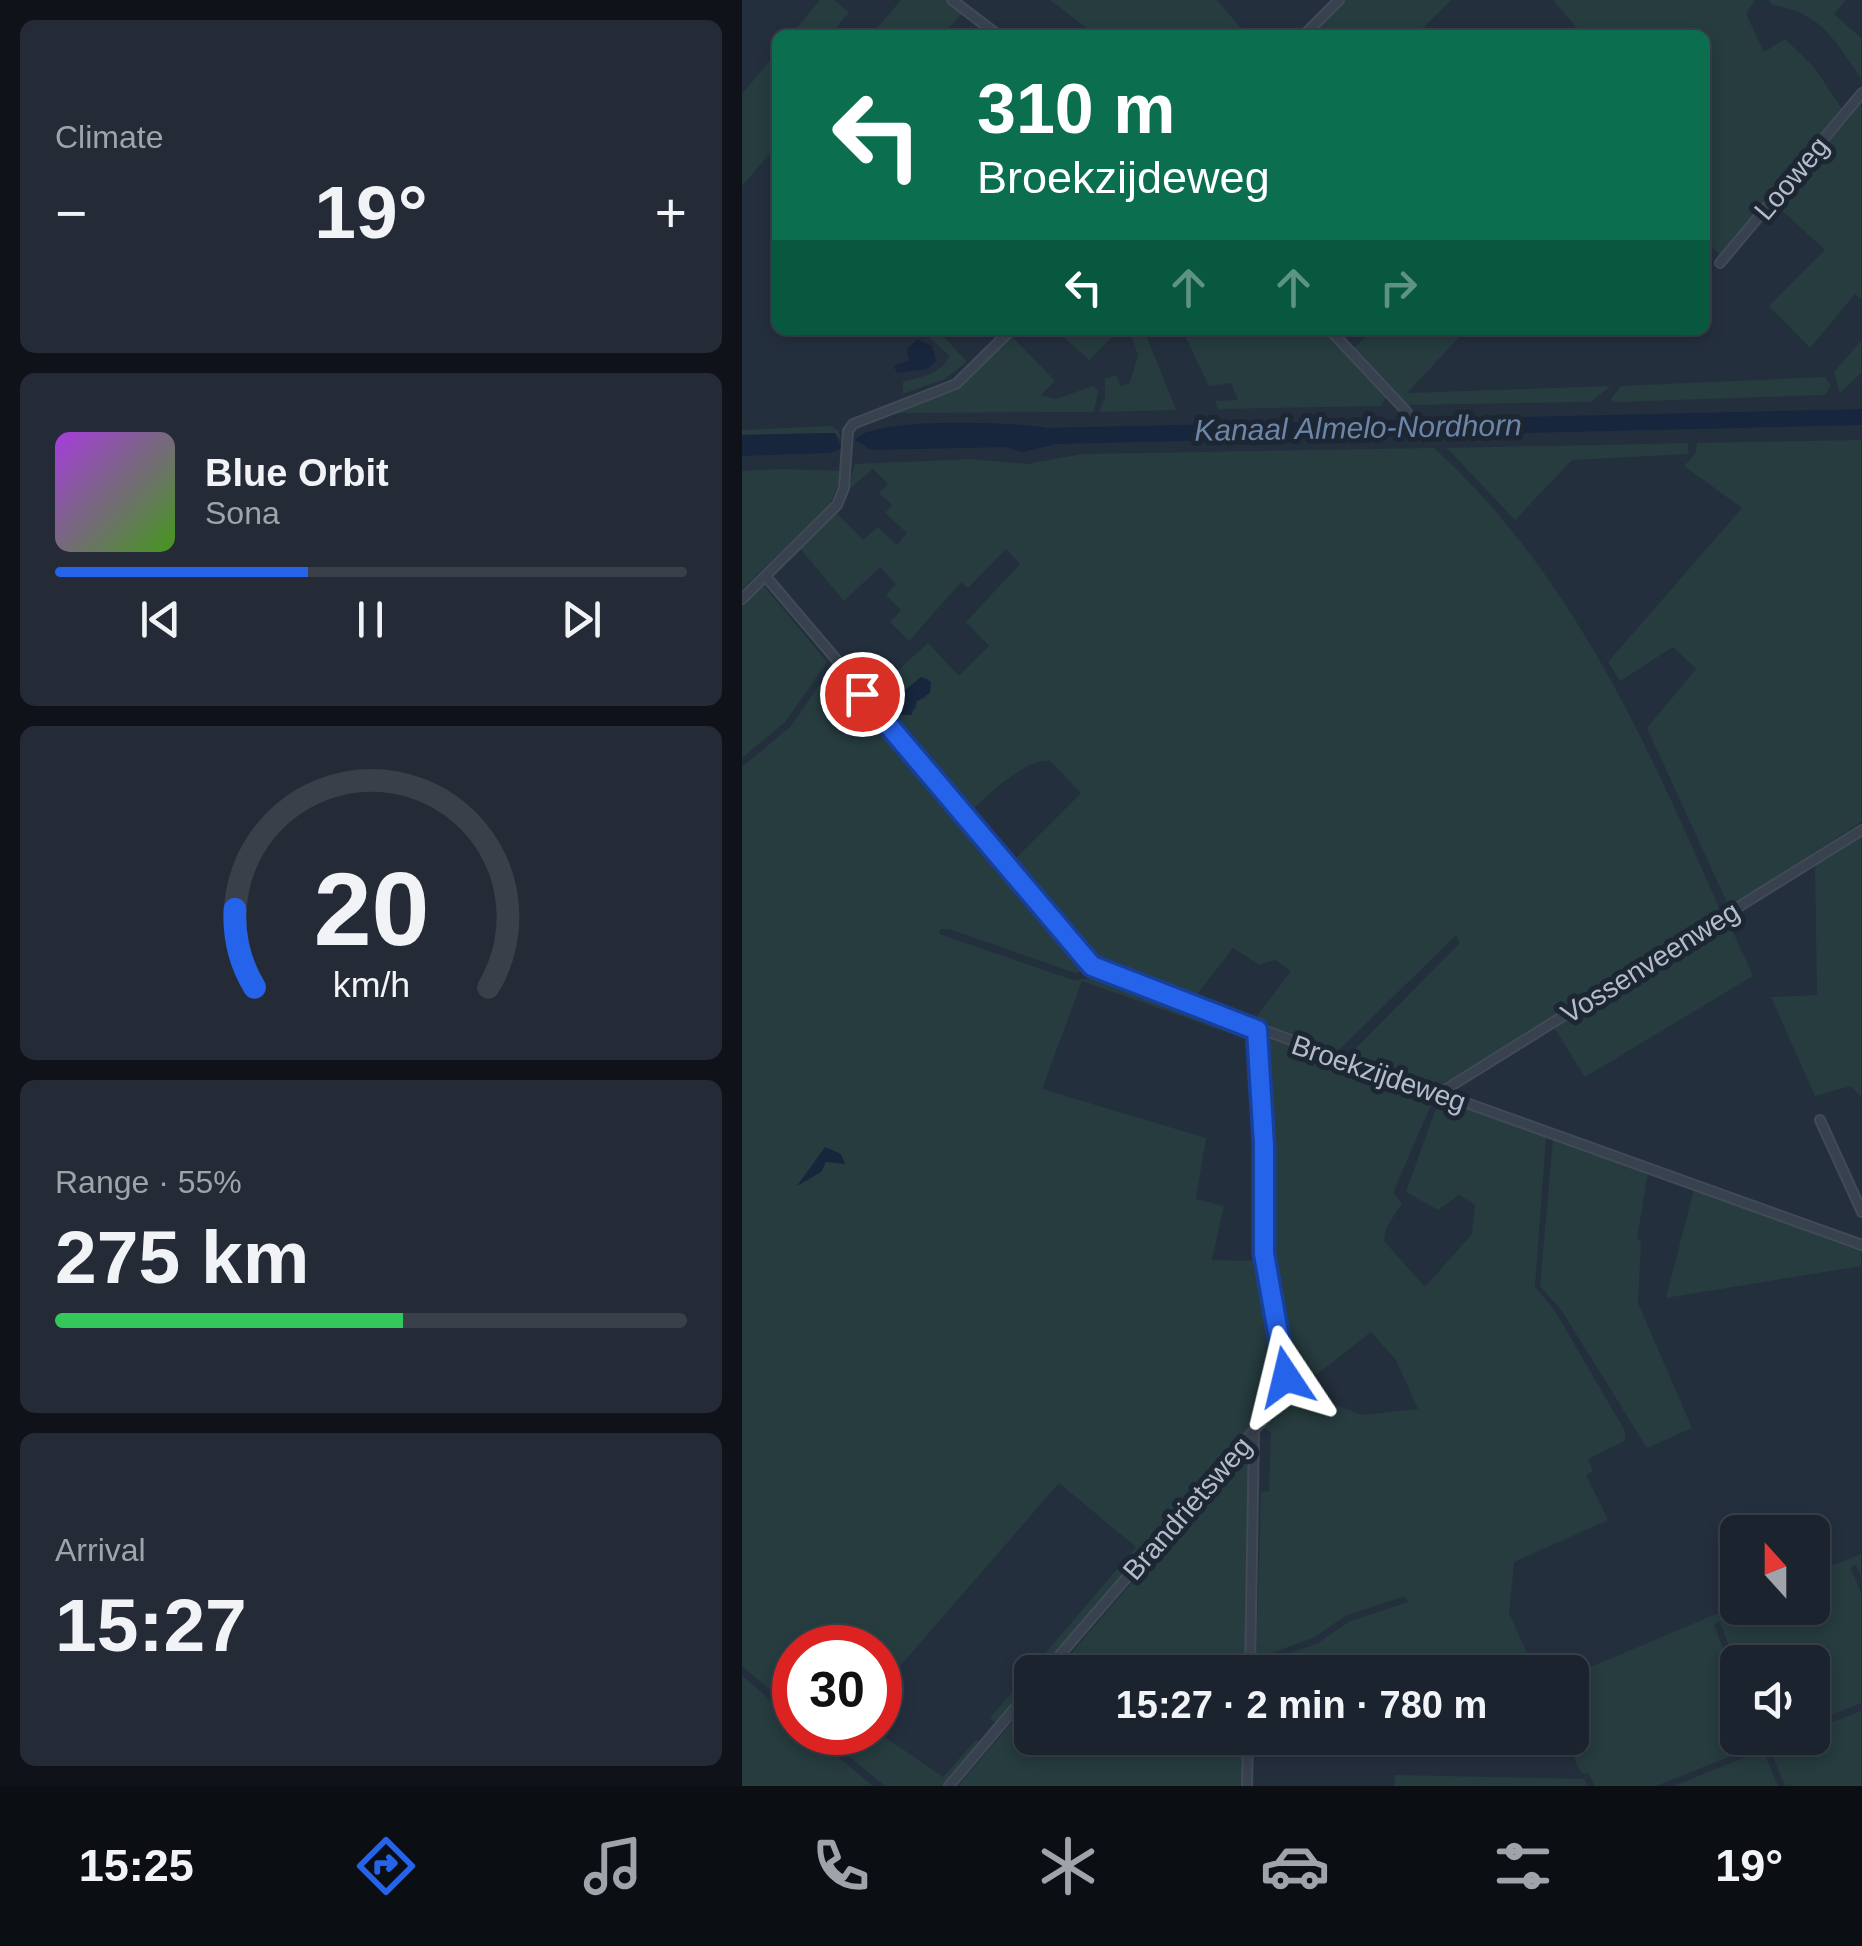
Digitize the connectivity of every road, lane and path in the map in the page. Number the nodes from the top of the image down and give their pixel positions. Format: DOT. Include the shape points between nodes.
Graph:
graph roads {
  1 [pos="952,0"];
  2 [pos="1339,0"];
  3 [pos="991,30"];
  4 [pos="1309,30"];
  5 [pos="1862,93"];
  6 [pos="1720,264"];
  7 [pos="1006,335"];
  8 [pos="1335,335"];
  9 [pos="1407,412"];
  10 [pos="767,578"];
  11 [pos="742,599"];
  12 [pos="1862,830"];
  13 [pos="1257,1030"];
  14 [pos="1438,1094"];
  15 [pos="1820,1120"];
  16 [pos="1862,1212"];
  17 [pos="1862,1245"];
  18 [pos="1254,1431"];
  19 [pos="1060,1655"];
  20 [pos="1250,1655"];
  21 [pos="1014,1709"];
  22 [pos="1248,1755"];
  23 [pos="949,1786"];
  24 [pos="1247,1786"];
  1 -- 3 [label="street"];
  2 -- 4 [label="street"];
  5 -- 6 [label="street, Looweg"];
  7 -- 10 [label="street" via="956,384 853,424 837,505"];
  8 -- 9 [label="street"];
  10 -- 11 [label="street"];
  10 -- 13 [label="street, Broekzijdeweg" via="1092,966"];
  12 -- 14 [label="street, Vossenveenweg"];
  13 -- 14 [label="street, Broekzijdeweg"];
  13 -- 18 [label="street, Brandrietsweg" via="1264,1254 1286,1377 1283,1397"];
  14 -- 17 [label="street, Broekzijdeweg"];
  15 -- 16 [label="street"];
  18 -- 19 [label="street, Brandrietsweg"];
  18 -- 20 [label="street"];
  21 -- 23 [label="street"];
  22 -- 24 [label="street"];
}
